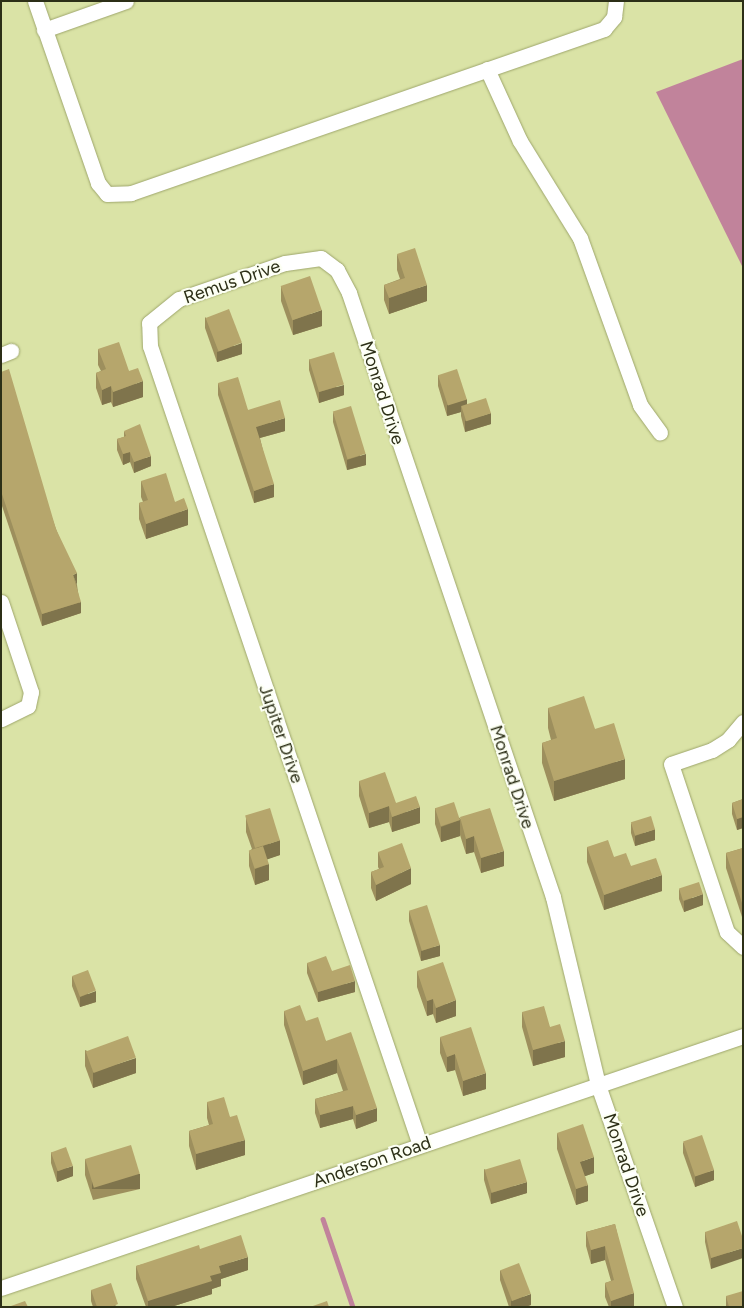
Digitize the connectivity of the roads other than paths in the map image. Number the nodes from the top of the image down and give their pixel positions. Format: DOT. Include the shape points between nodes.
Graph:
graph roads {
  1 [pos="35,1"];
  2 [pos="126,1"];
  3 [pos="616,1"];
  4 [pos="44,30"];
  5 [pos="487,69"];
  6 [pos="322,259"];
  7 [pos="149,323"];
  8 [pos="660,433"];
  9 [pos="1,602"];
  10 [pos="1,719"];
  11 [pos="743,722"];
  12 [pos="743,947"];
  13 [pos="743,1036"];
  14 [pos="598,1085"];
  15 [pos="420,1145"];
  16 [pos="1,1288"];
  17 [pos="675,1307"];
  1 -- 4 [label="street"];
  2 -- 4 [label="street"];
  3 -- 5 [label="street" via="614,16 604,30"];
  4 -- 5 [label="street" via="98,183 107,194 131,193"];
  5 -- 8 [label="street" via="520,141 580,238 640,405"];
  6 -- 7 [label="street, Remus Drive" via="285,263 179,299"];
  6 -- 14 [label="street, Monrad Drive" via="337,270 349,293 487,699 566,944"];
  7 -- 15 [label="street, Jupiter Drive" via="154,363"];
  9 -- 10 [label="street" via="31,692 28,706"];
  11 -- 12 [label="street" via="728,740 712,750 671,764 727,932"];
  13 -- 14 [label="street, Anderson Road"];
  14 -- 15 [label="street, Anderson Road"];
  14 -- 17 [label="street, Monrad Drive"];
  15 -- 16 [label="street, Anderson Road"];
}
